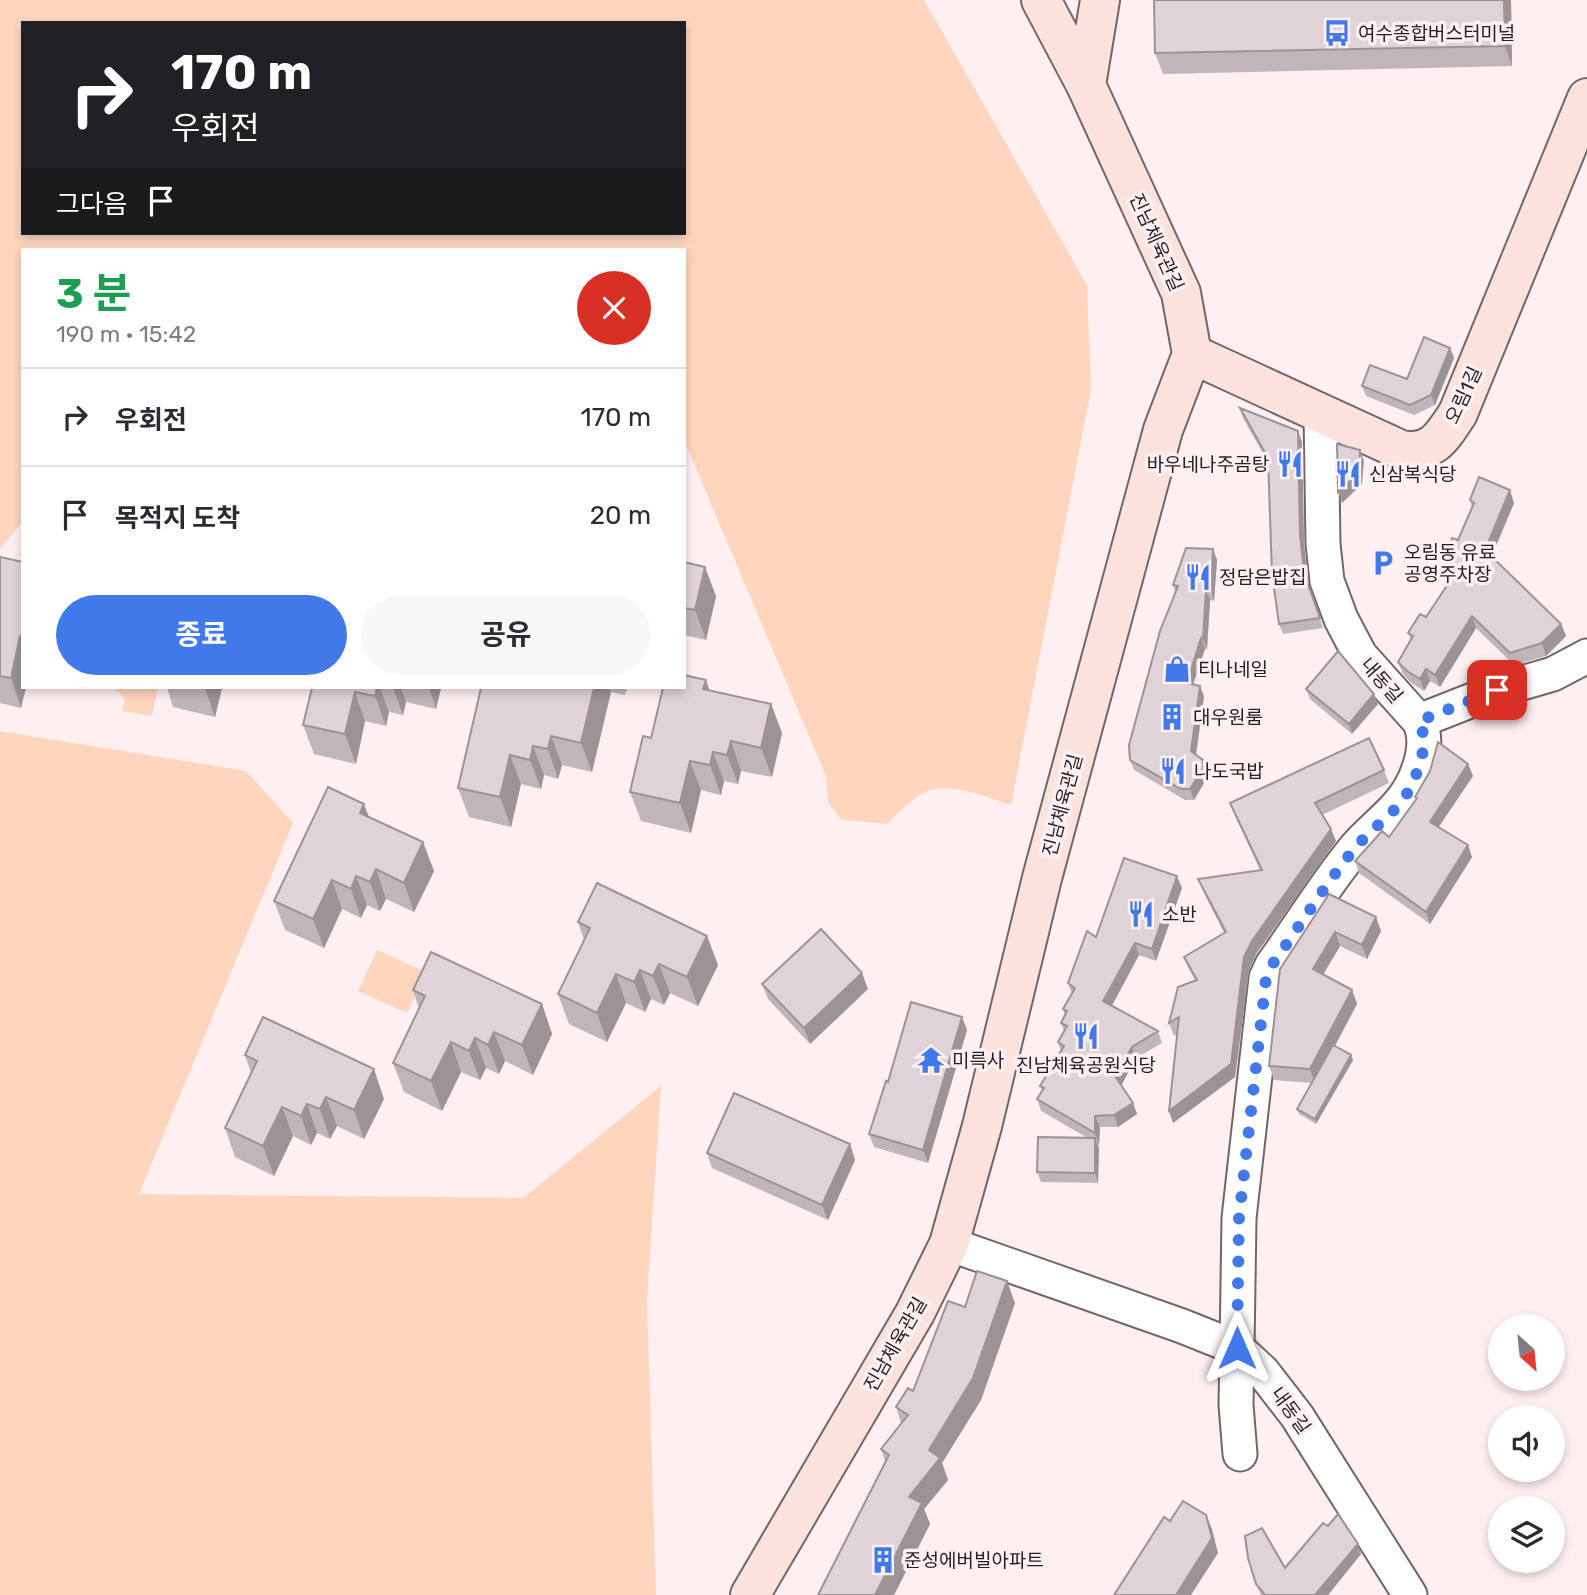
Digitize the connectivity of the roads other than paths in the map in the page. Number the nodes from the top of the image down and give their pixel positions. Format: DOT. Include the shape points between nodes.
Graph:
graph roads {
  1 [pos="1041,0"];
  2 [pos="1100,0"];
  3 [pos="1086,85"];
  4 [pos="1587,98"];
  5 [pos="1192,354"];
  6 [pos="1321,413"];
  7 [pos="1587,656"];
  8 [pos="1419,721"];
  9 [pos="949,1244"];
  10 [pos="1237,1348"];
  11 [pos="1240,1454"];
  12 [pos="750,1595"];
  13 [pos="1410,1595"];
  1 -- 3 [label="street, 진남체육관길"];
  2 -- 3 [label="street"];
  3 -- 5 [label="street, 진남체육관길" via="1181,293"];
  4 -- 6 [label="street, 오림1길" via="1447,430 1435,443 1413,452"];
  5 -- 6 [label="street, 오림1길"];
  5 -- 9 [label="street, 진남체육관길" via="1163,430"];
  6 -- 8 [label="street, 내동길" via="1327,581 1360,655"];
  7 -- 8 [label="street" via="1553,674"];
  8 -- 10 [label="street, 내동길" via="1423,748 1408,791 1356,847 1266,978 1239,1218"];
  9 -- 10 [label="street"];
  9 -- 12 [label="street, 진남체육관길" via="915,1312"];
  10 -- 11 [label="street"];
  10 -- 13 [label="street, 내동길" via="1263,1372 1297,1416"];
}
